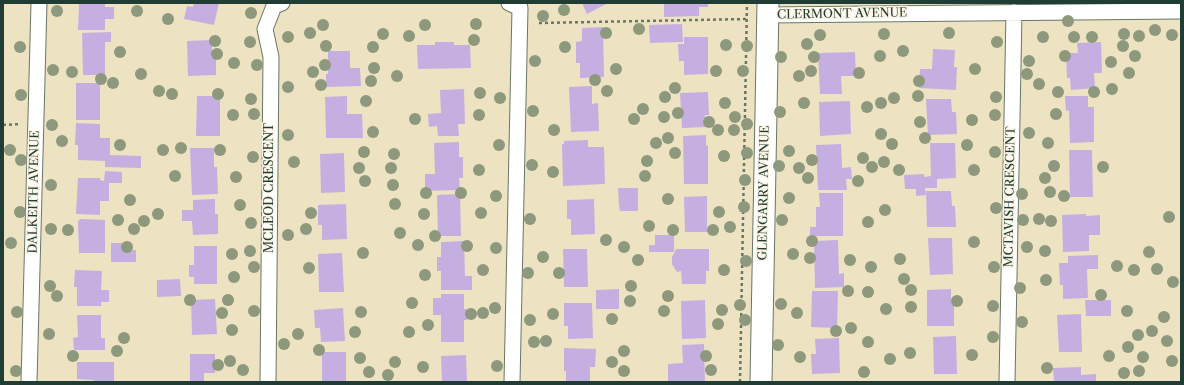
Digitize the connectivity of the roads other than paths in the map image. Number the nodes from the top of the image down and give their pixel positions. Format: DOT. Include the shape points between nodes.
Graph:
graph roads {
  1 [pos="39,3"];
  2 [pos="282,3"];
  3 [pos="509,3"];
  4 [pos="1181,11"];
  5 [pos="1014,12"];
  6 [pos="762,13"];
  7 [pos="30,382"];
  8 [pos="268,382"];
  9 [pos="512,382"];
  10 [pos="761,382"];
  11 [pos="1006,382"];
  1 -- 7 [label="street, DALKEITH AVENUE"];
  2 -- 8 [label="street, MCLEOD CRESCENT" via="274,6 265,29 271,57"];
  3 -- 9 [label="street" via="520,8"];
  4 -- 5 [label="street, CLERMONT AVENUE"];
  5 -- 6 [label="street, CLERMONT AVENUE"];
  5 -- 11 [label="street, MCTAVISH CRESCENT"];
  6 -- 10 [label="street, GLENGARRY AVENUE"];
}
